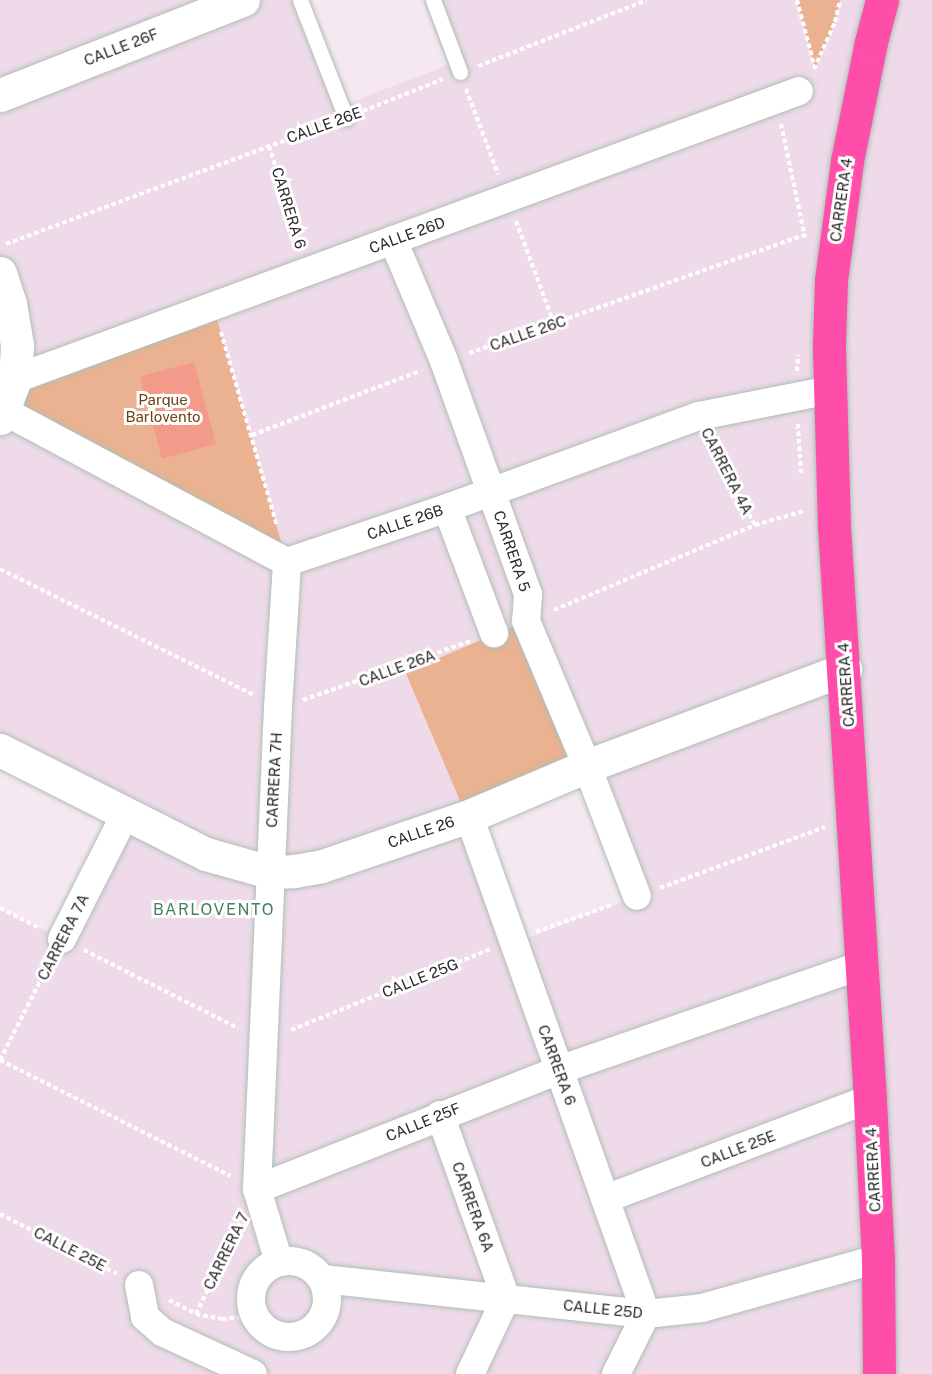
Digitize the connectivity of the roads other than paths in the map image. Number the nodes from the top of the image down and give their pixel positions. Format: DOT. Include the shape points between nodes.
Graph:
graph roads {
  1 [pos="243,0"];
  2 [pos="300,0"];
  3 [pos="433,0"];
  4 [pos="882,0"];
  5 [pos="460,72"];
  6 [pos="807,80"];
  7 [pos="0,95"];
  8 [pos="346,118"];
  9 [pos="393,240"];
  10 [pos="0,273"];
  11 [pos="8,346"];
  12 [pos="15,379"];
  13 [pos="830,390"];
  14 [pos="2,414"];
  15 [pos="490,490"];
  16 [pos="447,508"];
  17 [pos="287,562"];
  18 [pos="494,633"];
  19 [pos="845,669"];
  20 [pos="3,758"];
  21 [pos="587,766"];
  22 [pos="125,815"];
  23 [pos="469,816"];
  24 [pos="270,872"];
  25 [pos="637,896"];
  26 [pos="62,939"];
  27 [pos="862,965"];
  28 [pos="559,1070"];
  29 [pos="870,1099"];
  30 [pos="440,1115"];
  31 [pos="257,1189"];
  32 [pos="605,1199"];
  33 [pos="878,1258"];
  34 [pos="279,1262"];
  35 [pos="322,1279"];
  36 [pos="139,1285"];
  37 [pos="506,1298"];
  38 [pos="646,1314"];
  39 [pos="253,1374"];
  40 [pos="470,1374"];
  41 [pos="616,1374"];
  42 [pos="879,1374"];
  1 -- 7 [label="street, CALLE 26F"];
  2 -- 8 [label="lane"];
  3 -- 5 [label="lane"];
  4 -- 13 [label="main road, CARRERA 4" via="857,107 837,222 831,280"];
  6 -- 9 [label="street, CALLE 26D"];
  9 -- 12 [label="street, CALLE 26D"];
  9 -- 15 [label="street, CARRERA 5" via="444,361"];
  10 -- 11 [label="street" via="10,304"];
  11 -- 12 [label="street"];
  12 -- 14 [label="street"];
  13 -- 15 [label="street, CALLE 26B" via="699,416"];
  13 -- 19 [label="main road, CARRERA 4" via="834,527"];
  14 -- 17 [label="street"];
  15 -- 16 [label="street, CALLE 26B"];
  15 -- 21 [label="street, CARRERA 5" via="528,594 526,621"];
  16 -- 17 [label="street, CALLE 26B"];
  16 -- 18 [label="street"];
  17 -- 24 [label="street, CARRERA 7H"];
  19 -- 21 [label="street, CALLE 26"];
  19 -- 27 [label="main road, CARRERA 4"];
  20 -- 22 [label="street, CALLE 26"];
  21 -- 23 [label="street, CALLE 26"];
  21 -- 25 [label="street, CARRERA 5"];
  22 -- 24 [label="street, CALLE 26" via="206,854"];
  22 -- 26 [label="street, CARRERA 7A"];
  23 -- 24 [label="street, CALLE 26" via="322,866"];
  23 -- 28 [label="street, CARRERA 6"];
  24 -- 31 [label="street, CARRERA 7H"];
  27 -- 28 [label="street, CALLE 25F"];
  27 -- 29 [label="main road, CARRERA 4"];
  28 -- 30 [label="street, CALLE 25F"];
  28 -- 32 [label="street, CARRERA 6"];
  29 -- 32 [label="street, CALLE 25E"];
  29 -- 33 [label="main road, CARRERA 4"];
  30 -- 31 [label="street, CALLE 25F"];
  30 -- 37 [label="street, CARRERA 6A"];
  31 -- 34 [label="street, CARRERA 7H"];
  32 -- 38 [label="street, CARRERA 6"];
  33 -- 38 [label="street, CALLE 25D" via="702,1308"];
  33 -- 42 [label="main road, CARRERA 4"];
  34 -- 35 [label="street" via="303,1263"];
  34 -- 35 [label="street" via="261,1273 255,1282 252,1304 262,1326 284,1336 308,1332 324,1315 327,1291"];
  35 -- 37 [label="street, CALLE 25D"];
  36 -- 39 [label="street" via="145,1317 162,1332"];
  37 -- 38 [label="street, CALLE 25D"];
  37 -- 40 [label="street"];
  38 -- 41 [label="street"];
}
